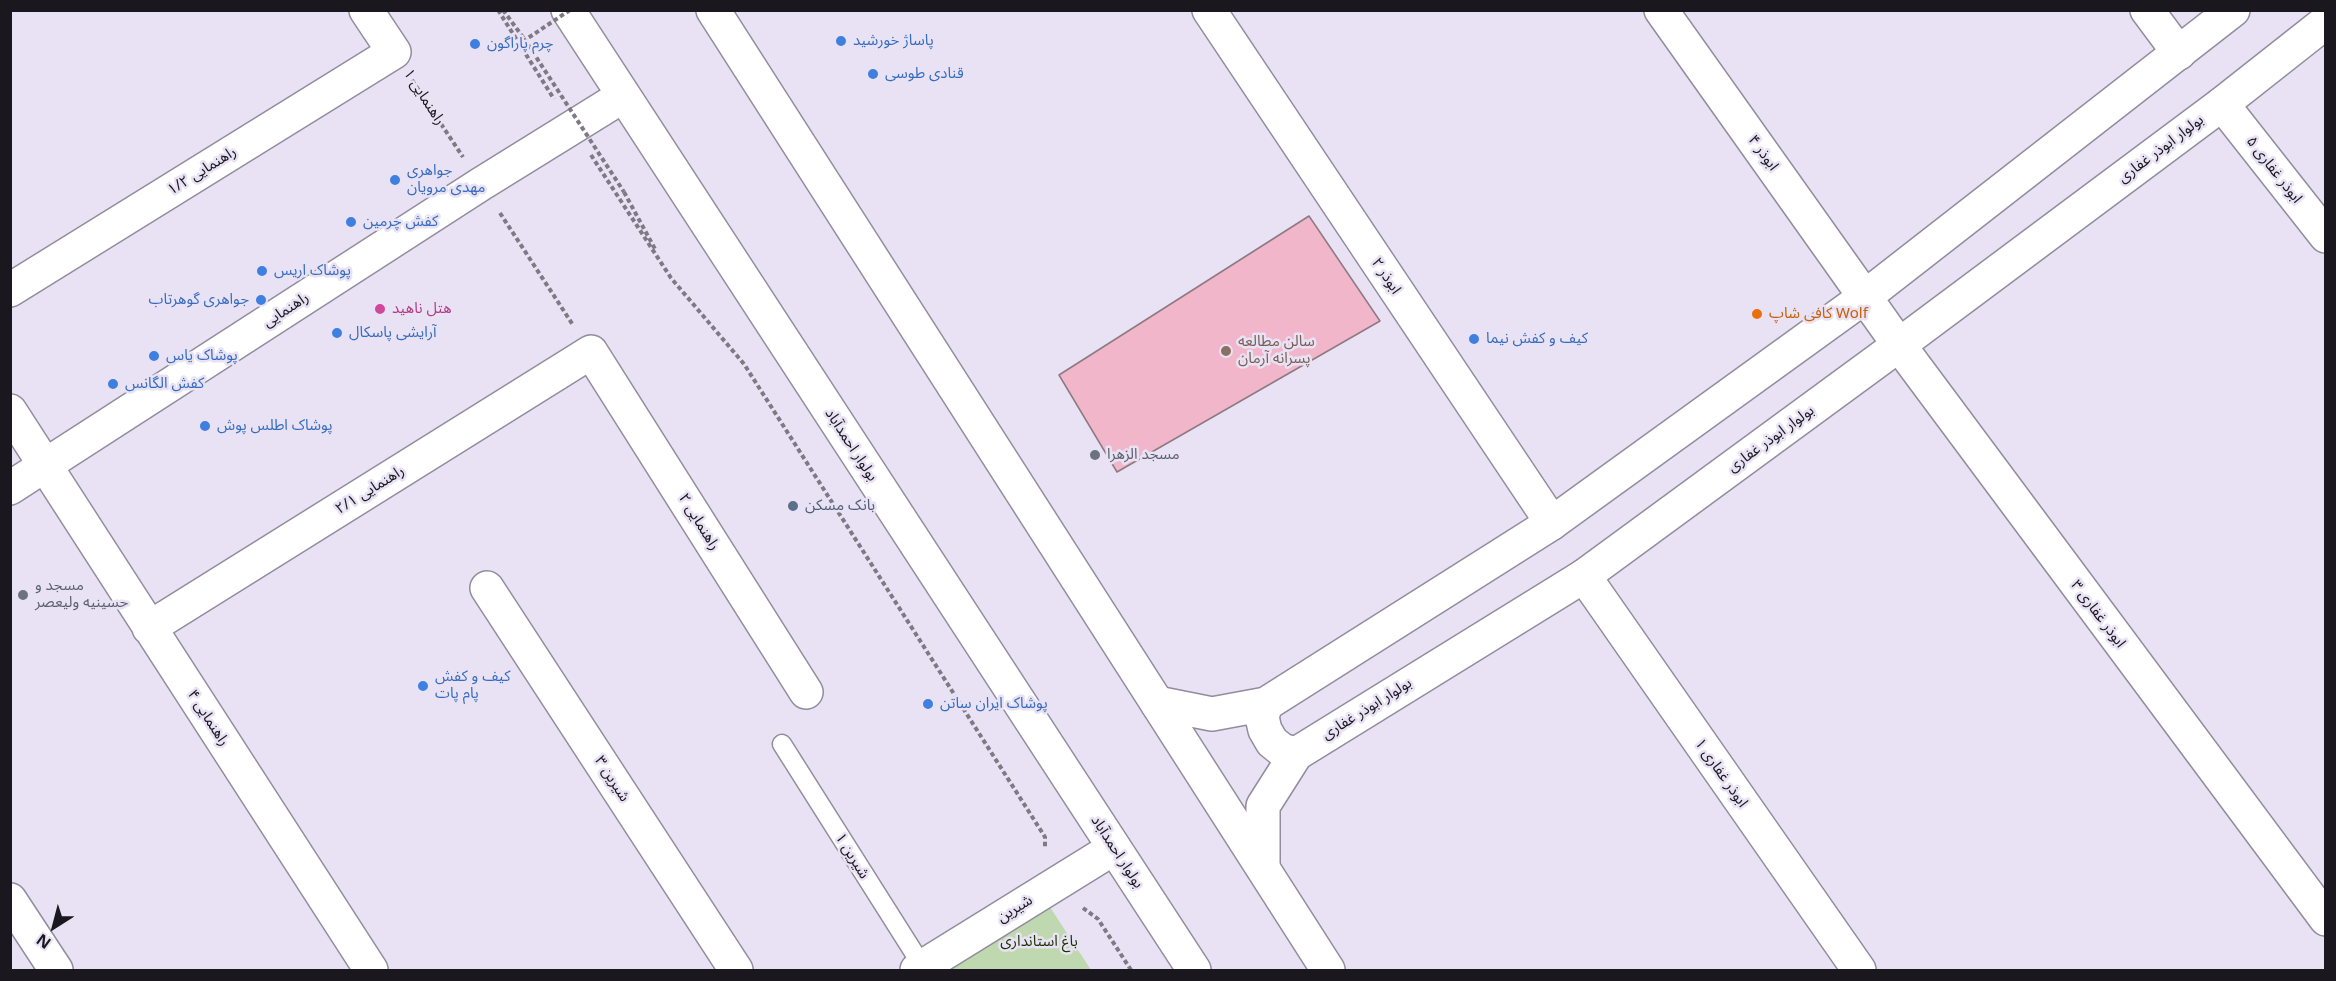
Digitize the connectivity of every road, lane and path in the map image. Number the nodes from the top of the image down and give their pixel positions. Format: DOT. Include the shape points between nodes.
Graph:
graph roads {
  1 [pos="366,10"];
  2 [pos="501,10"];
  3 [pos="569,10"];
  4 [pos="713,10"];
  5 [pos="1661,10"];
  6 [pos="2147,10"];
  7 [pos="2233,10"];
  8 [pos="1215,19"];
  9 [pos="2325,22"];
  10 [pos="525,40"];
  11 [pos="394,52"];
  12 [pos="2180,53"];
  13 [pos="623,96"];
  14 [pos="2222,104"];
  15 [pos="573,128"];
  16 [pos="481,184"];
  17 [pos="2325,236"];
  18 [pos="671,278"];
  19 [pos="10,290"];
  20 [pos="1866,296"];
  21 [pos="1899,345"];
  22 [pos="591,352"];
  23 [pos="10,411"];
  24 [pos="45,466"];
  25 [pos="10,488"];
  26 [pos="1552,524"];
  27 [pos="1584,576"];
  28 [pos="487,588"];
  29 [pos="149,628"];
  30 [pos="806,692"];
  31 [pos="1157,703"];
  32 [pos="1266,704"];
  33 [pos="782,744"];
  34 [pos="1296,754"];
  35 [pos="1114,848"];
  36 [pos="1263,868"];
  37 [pos="1058,882"];
  38 [pos="10,900"];
  39 [pos="2325,919"];
  40 [pos="920,969"];
  41 [pos="56,970"];
  42 [pos="371,970"];
  43 [pos="736,970"];
  44 [pos="1131,970"];
  45 [pos="1194,970"];
  46 [pos="1328,970"];
  47 [pos="1859,970"];
  1 -- 11 [label="street, راهنمایی ۱"];
  2 -- 10 [label="path"];
  2 -- 15 [label="path"];
  3 -- 10 [label="path, bridge"];
  3 -- 13 [label="street, بولوار احمدآباد"];
  4 -- 31 [label="street"];
  5 -- 20 [label="street, ابوذر ۴"];
  6 -- 12 [label="street"];
  7 -- 12 [label="street"];
  8 -- 26 [label="street, ابوذر ۲"];
  9 -- 14 [label="street, بولوار ابوذر غفاری"];
  10 -- 18 [label="path, bridge" via="624,192"];
  11 -- 16 [label="path, راهنمایی ۱"];
  11 -- 19 [label="street, راهنمایی ۱/۲"];
  12 -- 20 [label="street"];
  13 -- 15 [label="street, راهنمایی"];
  13 -- 35 [label="street, بولوار احمدآباد"];
  14 -- 17 [label="street, ابوذر غفاری ۵"];
  14 -- 21 [label="street, بولوار ابوذر غفاری"];
  15 -- 16 [label="street, راهنمایی"];
  15 -- 18 [label="path"];
  16 -- 22 [label="path, راهنمایی ۱"];
  16 -- 24 [label="street, راهنمایی"];
  18 -- 37 [label="path" via="744,364 1045,837 1044,862"];
  20 -- 21 [label="street, ابوذر ۴"];
  20 -- 26 [label="street"];
  21 -- 27 [label="street, بولوار ابوذر غفاری"];
  21 -- 39 [label="street, ابوذر غفاری ۳"];
  22 -- 29 [label="street, راهنمایی ۲/۱"];
  22 -- 30 [label="street, راهنمایی ۲"];
  23 -- 24 [label="street, راهنمایی ۴"];
  24 -- 25 [label="street, راهنمایی"];
  24 -- 29 [label="street, راهنمایی ۴"];
  26 -- 32 [label="street"];
  27 -- 34 [label="street, بولوار ابوذر غفاری"];
  27 -- 47 [label="street, ابوذر غفاری ۱"];
  28 -- 43 [label="street, شیرین ۳"];
  29 -- 42 [label="street, راهنمایی ۴"];
  31 -- 32 [label="street" via="1212,714"];
  31 -- 36 [label="street"];
  32 -- 34 [label="street" via="1262,717 1272,742"];
  33 -- 40 [label="lane, شیرین ۱"];
  34 -- 36 [label="street, بولوار ابوذر غفاری" via="1263,806"];
  35 -- 37 [label="street, شیرین"];
  35 -- 45 [label="street, بولوار احمدآباد"];
  36 -- 46 [label="street"];
  37 -- 40 [label="street, شیرین"];
  37 -- 44 [label="path" via="1068,897 1098,919"];
  38 -- 41 [label="street"];
}
